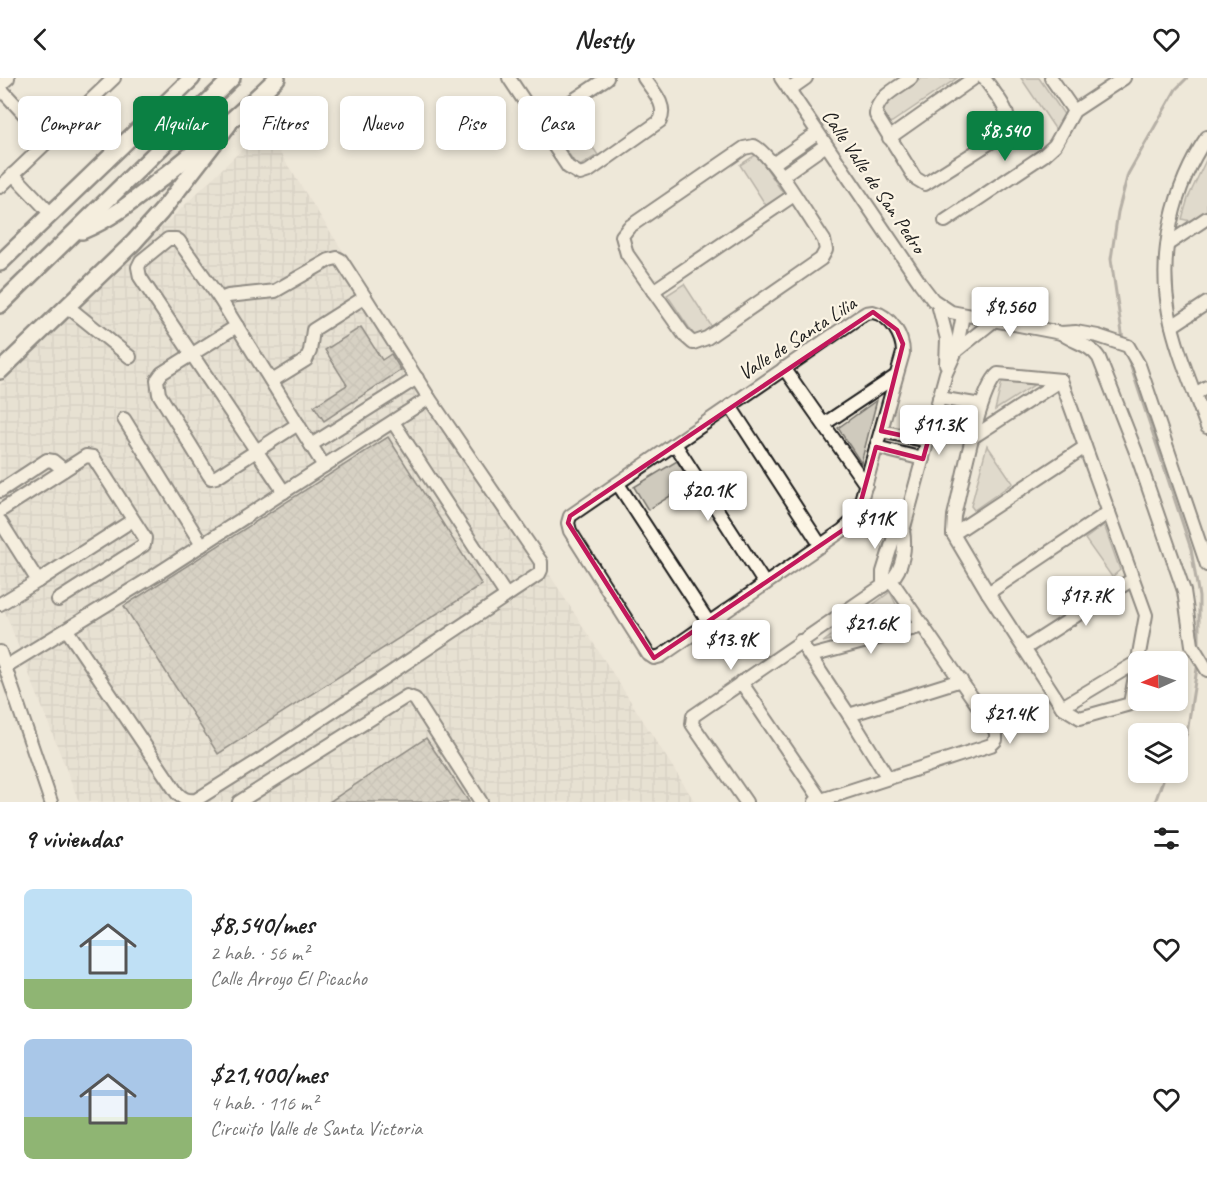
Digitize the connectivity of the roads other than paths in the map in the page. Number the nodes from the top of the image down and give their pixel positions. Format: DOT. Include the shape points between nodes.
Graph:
graph roads {
  1 [pos="8,78"];
  2 [pos="192,78"];
  3 [pos="232,78"];
  4 [pos="277,78"];
  5 [pos="509,78"];
  6 [pos="607,78"];
  7 [pos="644,78"];
  8 [pos="781,78"];
  9 [pos="806,78"];
  10 [pos="974,78"];
  11 [pos="984,78"];
  12 [pos="1051,78"];
  13 [pos="1124,78"];
  14 [pos="907,79"];
  15 [pos="105,81"];
  16 [pos="0,87"];
  17 [pos="789,90"];
  18 [pos="91,96"];
  19 [pos="521,96"];
  20 [pos="580,96"];
  21 [pos="18,107"];
  22 [pos="1074,111"];
  23 [pos="229,124"];
  24 [pos="817,133"];
  25 [pos="1207,137"];
  26 [pos="889,138"];
  27 [pos="826,145"];
  28 [pos="38,150"];
  29 [pos="557,150"];
  30 [pos="773,164"];
  31 [pos="14,174"];
  32 [pos="782,176"];
  33 [pos="0,187"];
  34 [pos="794,195"];
  35 [pos="51,214"];
  36 [pos="1207,218"];
  37 [pos="945,220"];
  38 [pos="72,236"];
  39 [pos="1168,244"];
  40 [pos="0,262"];
  41 [pos="653,291"];
  42 [pos="365,297"];
  43 [pos="220,299"];
  44 [pos="1207,303"];
  45 [pos="938,304"];
  46 [pos="0,305"];
  47 [pos="68,306"];
  48 [pos="963,315"];
  49 [pos="996,320"];
  50 [pos="237,326"];
  51 [pos="1172,326"];
  52 [pos="1061,333"];
  53 [pos="956,351"];
  54 [pos="194,354"];
  55 [pos="130,357"];
  56 [pos="784,368"];
  57 [pos="0,371"];
  58 [pos="946,373"];
  59 [pos="896,376"];
  60 [pos="417,378"];
  61 [pos="1061,380"];
  62 [pos="272,381"];
  63 [pos="1207,387"];
  64 [pos="1196,394"];
  65 [pos="429,398"];
  66 [pos="939,398"];
  67 [pos="981,405"];
  68 [pos="730,406"];
  69 [pos="934,416"];
  70 [pos="124,418"];
  71 [pos="393,422"];
  72 [pos="976,423"];
  73 [pos="298,424"];
  74 [pos="824,424"];
  75 [pos="1207,427"];
  76 [pos="881,431"];
  77 [pos="973,437"];
  78 [pos="928,441"];
  79 [pos="675,444"];
  80 [pos="311,446"];
  81 [pos="876,447"];
  82 [pos="1085,447"];
  83 [pos="258,450"];
  84 [pos="923,459"];
  85 [pos="324,466"];
  86 [pos="64,470"];
  87 [pos="618,484"];
  88 [pos="866,485"];
  89 [pos="0,492"];
  90 [pos="284,492"];
  91 [pos="0,511"];
  92 [pos="1108,512"];
  93 [pos="133,520"];
  94 [pos="0,521"];
  95 [pos="953,534"];
  96 [pos="202,545"];
  97 [pos="821,546"];
  98 [pos="1207,565"];
  99 [pos="1133,579"];
  100 [pos="38,581"];
  101 [pos="887,583"];
  102 [pos="765,584"];
  103 [pos="988,593"];
  104 [pos="506,595"];
  105 [pos="58,600"];
  106 [pos="0,604"];
  107 [pos="709,622"];
  108 [pos="923,626"];
  109 [pos="67,630"];
  110 [pos="800,641"];
  111 [pos="1024,649"];
  112 [pos="1139,651"];
  113 [pos="0,652"];
  114 [pos="811,656"];
  115 [pos="5,667"];
  116 [pos="1128,667"];
  117 [pos="1207,669"];
  118 [pos="960,680"];
  119 [pos="741,682"];
  120 [pos="1128,705"];
  121 [pos="1062,707"];
  122 [pos="849,715"];
  123 [pos="888,778"];
  124 [pos="818,801"];
  125 [pos="51,802"];
  126 [pos="239,802"];
  127 [pos="481,802"];
  128 [pos="746,802"];
  1 -- 16 [label="street"];
  2 -- 35 [label="main road"];
  3 -- 38 [label="main road"];
  4 -- 23 [label="main road"];
  5 -- 19 [label="street"];
  6 -- 20 [label="street"];
  7 -- 29 [label="street" via="663,108 660,121 589,171 576,174"];
  8 -- 17 [label="street, Calle Valle de San Pedro"];
  9 -- 17 [label="street"];
  10 -- 26 [label="street"];
  11 -- 26 [label="street" via="1008,114 1009,125 999,137 931,181 922,183 915,178"];
  12 -- 22 [label="street"];
  13 -- 22 [label="street"];
  14 -- 26 [label="street" via="875,109"];
  15 -- 18 [label="street"];
  16 -- 21 [label="street"];
  17 -- 24 [label="street, Calle Valle de San Pedro"];
  22 -- 37 [label="street" via="1055,145"];
  23 -- 38 [label="main road" via="123,208"];
  23 -- 47 [label="main road" via="161,212"];
  24 -- 27 [label="street, Calle Valle de San Pedro"];
  24 -- 30 [label="street"];
  25 -- 39 [label="street" via="1178,194"];
  27 -- 32 [label="street"];
  27 -- 45 [label="street, Calle Valle de San Pedro"];
  28 -- 31 [label="street"];
  30 -- 32 [label="street"];
  30 -- 41 [label="street" via="758,147 744,148 625,230 624,247"];
  31 -- 33 [label="street"];
  31 -- 35 [label="street"];
  32 -- 34 [label="street"];
  34 -- 41 [label="street"];
  34 -- 41 [label="street" via="824,240 825,254 716,332 697,343 689,340"];
  35 -- 40 [label="main road"];
  36 -- 39 [label="street"];
  38 -- 46 [label="main road"];
  39 -- 51 [label="street" via="1167,299"];
  42 -- 43 [label="street" via="337,258 275,291"];
  42 -- 60 [label="street"];
  42 -- 62 [label="street" via="313,330 306,360"];
  43 -- 50 [label="street"];
  43 -- 54 [label="street" via="176,239 168,239 138,267 140,277"];
  44 -- 51 [label="street"];
  45 -- 48 [label="street, Calle Valle de San Pedro"];
  45 -- 58 [label="street, Calle Valle de San Pedro" via="947,339"];
  47 -- 55 [label="street"];
  47 -- 57 [label="main road"];
  48 -- 49 [label="street, Calle Valle de San Pedro"];
  48 -- 53 [label="street"];
  49 -- 52 [label="street, Calle Valle de San Pedro"];
  49 -- 53 [label="street"];
  50 -- 54 [label="street"];
  50 -- 62 [label="street"];
  51 -- 64 [label="street"];
  52 -- 98 [label="street" via="1108,338 1128,346 1139,365"];
  52 -- 117 [label="street" via="1094,350 1099,358 1184,591 1192,645"];
  53 -- 58 [label="street"];
  54 -- 83 [label="street"];
  54 -- 83 [label="street" via="162,374 157,387 209,475 216,477"];
  56 -- 59 [label="street, Valle de Santa Lilia" via="873,312 883,316 901,337 903,353"];
  56 -- 68 [label="street, Valle de Santa Lilia"];
  56 -- 74 [label="street"];
  58 -- 66 [label="street"];
  59 -- 74 [label="street"];
  59 -- 76 [label="street, Valle de Santa Lilia"];
  60 -- 65 [label="street"];
  60 -- 80 [label="street"];
  61 -- 67 [label="street" via="998,374"];
  61 -- 77 [label="street"];
  61 -- 82 [label="street"];
  62 -- 73 [label="street"];
  63 -- 64 [label="street"];
  64 -- 75 [label="street"];
  65 -- 71 [label="street"];
  65 -- 104 [label="street" via="541,562 539,574"];
  66 -- 67 [label="street"];
  66 -- 69 [label="street"];
  67 -- 72 [label="street"];
  68 -- 79 [label="street, Valle de Santa Lilia"];
  68 -- 97 [label="street"];
  69 -- 72 [label="street"];
  69 -- 78 [label="street"];
  70 -- 96 [label="street"];
  71 -- 85 [label="street"];
  71 -- 104 [label="street"];
  72 -- 77 [label="street"];
  73 -- 80 [label="street"];
  73 -- 83 [label="street"];
  74 -- 88 [label="street"];
  76 -- 78 [label="street"];
  76 -- 81 [label="street, Valle de Santa Lilia"];
  77 -- 95 [label="street"];
  78 -- 84 [label="street"];
  79 -- 87 [label="street, Valle de Santa Lilia"];
  79 -- 102 [label="street"];
  80 -- 85 [label="street"];
  81 -- 84 [label="street"];
  81 -- 88 [label="street, Valle de Santa Lilia"];
  82 -- 92 [label="street"];
  82 -- 95 [label="street"];
  83 -- 90 [label="street"];
  84 -- 101 [label="street" via="903,531 905,542 898,573"];
  85 -- 90 [label="street"];
  86 -- 89 [label="street" via="47,460"];
  86 -- 91 [label="street"];
  86 -- 93 [label="street" via="86,456 93,457"];
  87 -- 107 [label="street"];
  87 -- 107 [label="street, Valle de Santa Lilia" via="570,516 568,524 648,654 654,658 661,656"];
  88 -- 97 [label="street, Valle de Santa Lilia" via="856,518"];
  90 -- 96 [label="street"];
  92 -- 99 [label="street"];
  92 -- 103 [label="street"];
  93 -- 100 [label="street"];
  93 -- 105 [label="street" via="145,538 144,545"];
  94 -- 100 [label="street"];
  95 -- 103 [label="street"];
  96 -- 109 [label="street"];
  97 -- 102 [label="street, Valle de Santa Lilia"];
  99 -- 111 [label="street"];
  99 -- 112 [label="street" via="1146,615"];
  100 -- 106 [label="street"];
  101 -- 108 [label="street"];
  101 -- 110 [label="street"];
  102 -- 107 [label="street, Valle de Santa Lilia"];
  103 -- 111 [label="street"];
  104 -- 109 [label="street" via="263,758 189,801 177,793"];
  108 -- 114 [label="street"];
  108 -- 118 [label="street"];
  109 -- 115 [label="street"];
  110 -- 114 [label="street"];
  110 -- 119 [label="street"];
  111 -- 121 [label="street"];
  113 -- 115 [label="street"];
  114 -- 122 [label="street"];
  115 -- 125 [label="street"];
  116 -- 121 [label="street"];
  118 -- 122 [label="street"];
  118 -- 123 [label="street" via="996,732 996,740 991,745"];
  119 -- 124 [label="street"];
  119 -- 128 [label="street" via="691,719"];
  120 -- 121 [label="street" via="1080,718"];
  122 -- 123 [label="street"];
  123 -- 124 [label="street"];
  126 -- 127 [label="street" via="407,696 415,699"];
}
